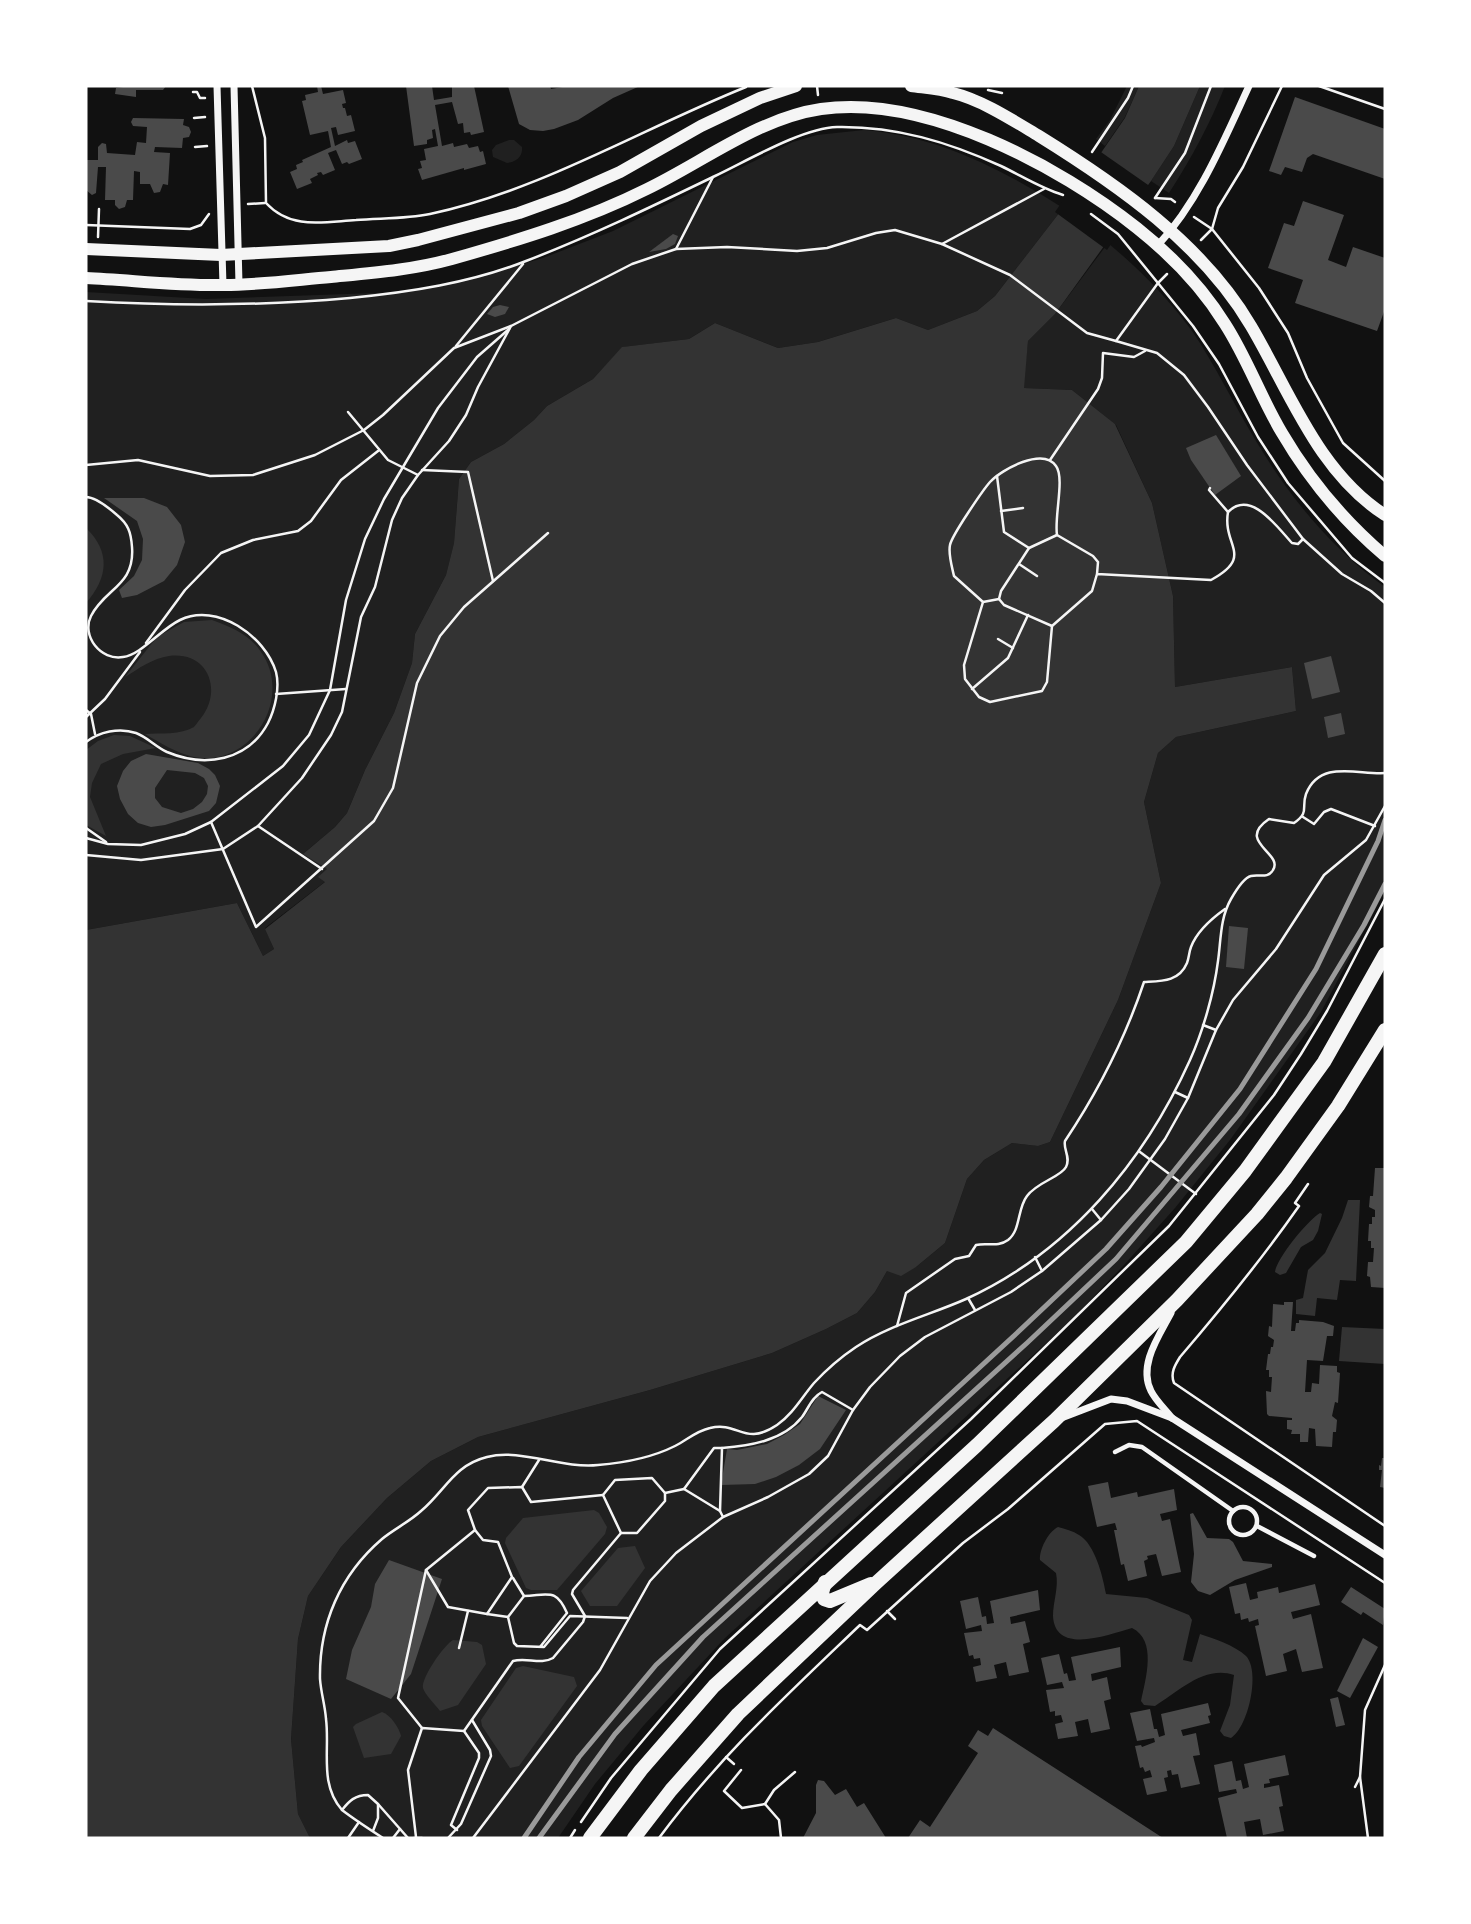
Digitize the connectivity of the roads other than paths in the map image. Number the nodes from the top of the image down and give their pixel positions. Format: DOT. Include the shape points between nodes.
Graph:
graph roads {
  1 [pos="217,86"];
  2 [pos="234,86"];
  3 [pos="796,86"];
  4 [pos="911,86"];
  5 [pos="1249,86"];
  6 [pos="1171,231"];
  7 [pos="404,243"];
  8 [pos="1158,245"];
  9 [pos="86,249"];
  10 [pos="238,254"];
  11 [pos="221,255"];
  12 [pos="409,268"];
  13 [pos="86,278"];
  14 [pos="239,284"];
  15 [pos="223,285"];
  16 [pos="1385,515"];
  17 [pos="1385,556"];
  18 [pos="1385,954"];
  19 [pos="1385,1030"];
  20 [pos="1177,1300"];
  21 [pos="1172,1418"];
  22 [pos="1054,1421"];
  23 [pos="1115,1452"];
  24 [pos="1233,1511"];
  25 [pos="1256,1526"];
  26 [pos="1385,1555"];
  27 [pos="1314,1556"];
  28 [pos="825,1582"];
  29 [pos="876,1583"];
  30 [pos="590,1838"];
  31 [pos="634,1838"];
  1 -- 11 [label="street"];
  2 -- 10 [label="street"];
  3 -- 7 [label="street" via="760,97 566,196"];
  4 -- 6 [label="street" via="955,93 1006,116 1087,166"];
  5 -- 6 [label="street" via="1212,163"];
  6 -- 8 [label="street"];
  6 -- 16 [label="street" via="1220,281 1251,325 1297,412 1345,482"];
  7 -- 10 [label="street"];
  7 -- 12 [label="street"];
  8 -- 12 [label="street" via="1075,184 996,142 943,122 895,111 849,108 820,109 754,132 652,187 572,222"];
  8 -- 17 [label="street" via="1226,324 1282,433 1306,469 1353,526"];
  9 -- 11 [label="street"];
  10 -- 11 [label="street"];
  10 -- 14 [label="street"];
  11 -- 15 [label="street"];
  12 -- 14 [label="street"];
  13 -- 15 [label="street"];
  14 -- 15 [label="street"];
  18 -- 28 [label="main road" via="1324,1062 1245,1171 1186,1242 977,1445"];
  19 -- 20 [label="main road" via="1286,1178"];
  20 -- 21 [label="street" via="1148,1359 1152,1392"];
  20 -- 22 [label="main road"];
  21 -- 22 [label="street" via="1111,1399"];
  21 -- 26 [label="street"];
  22 -- 29 [label="main road"];
  23 -- 24 [label="lane" via="1129,1445 1142,1447"];
  24 -- 25 [label="lane" via="1251,1509"];
  24 -- 25 [label="lane" via="1229,1524 1238,1535 1251,1533"];
  25 -- 27 [label="lane"];
  28 -- 29 [label="main road" via="822,1593 830,1601"];
  28 -- 30 [label="main road" via="714,1686"];
  29 -- 31 [label="main road" via="738,1714"];
}
